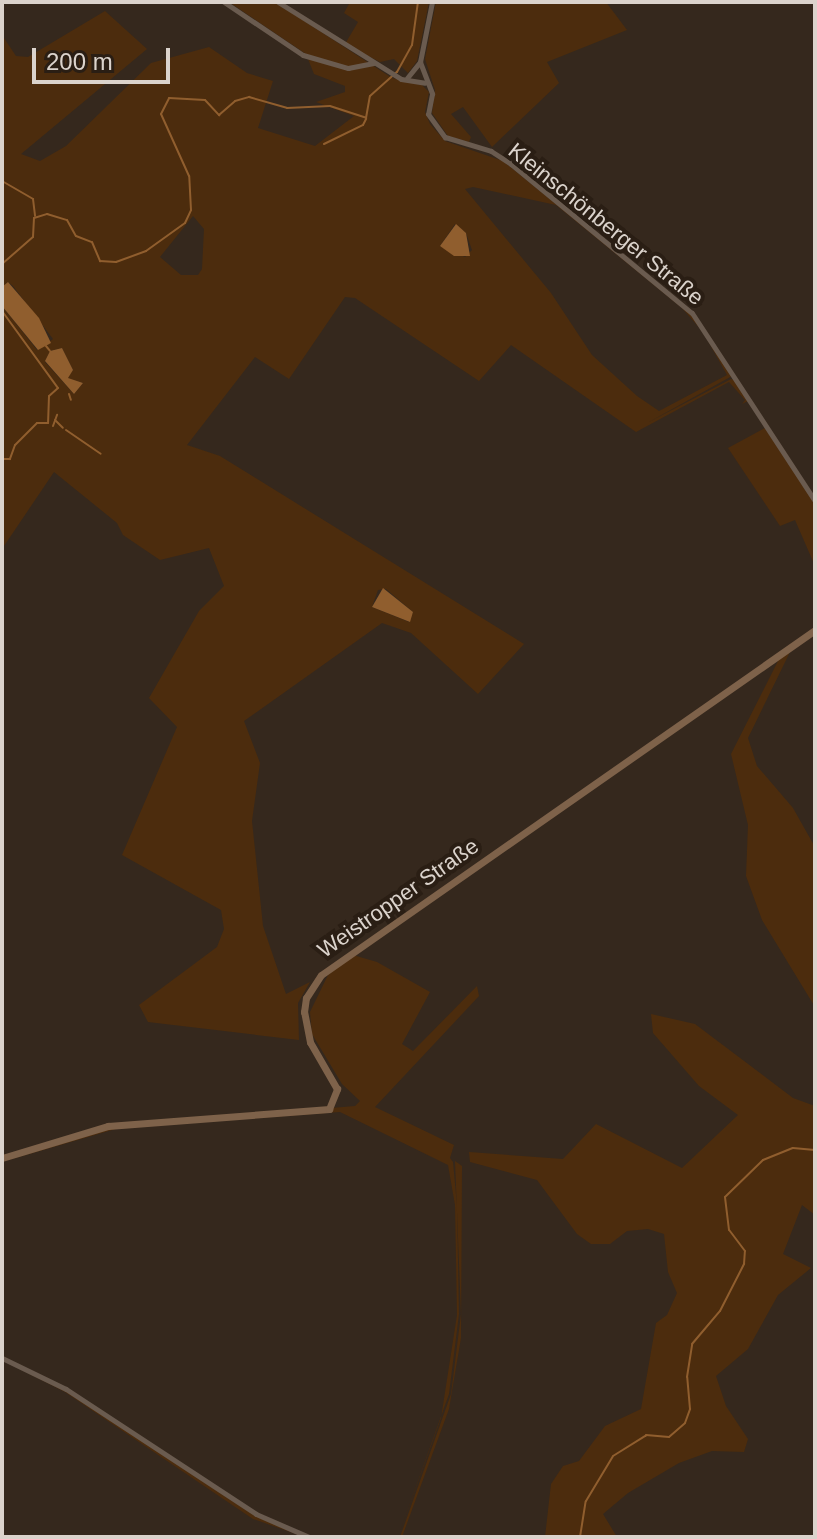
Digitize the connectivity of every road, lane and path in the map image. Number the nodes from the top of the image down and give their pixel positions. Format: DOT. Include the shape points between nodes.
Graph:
graph roads {
  1 [pos="224,2"];
  2 [pos="278,2"];
  3 [pos="432,2"];
  4 [pos="420,62"];
  5 [pos="374,63"];
  6 [pos="404,79"];
  7 [pos="425,83"];
  8 [pos="815,501"];
  9 [pos="815,630"];
  10 [pos="2,1158"];
  11 [pos="2,1358"];
  12 [pos="309,1537"];
  1 -- 5 [label="street" via="303,55 348,68"];
  2 -- 5 [label="street"];
  3 -- 4 [label="street"];
  4 -- 6 [label="street"];
  4 -- 7 [label="street, Kleinschönberger Straße"];
  5 -- 6 [label="street"];
  6 -- 7 [label="street"];
  7 -- 8 [label="street, Kleinschönberger Straße" via="432,94 431,120 445,137 500,156 670,292 712,338"];
  9 -- 10 [label="street, Weistropper Straße" via="321,975 306,998 304,1012 310,1042 337,1089 329,1109 108,1126"];
  11 -- 12 [label="street" via="66,1389 245,1508"];
}
